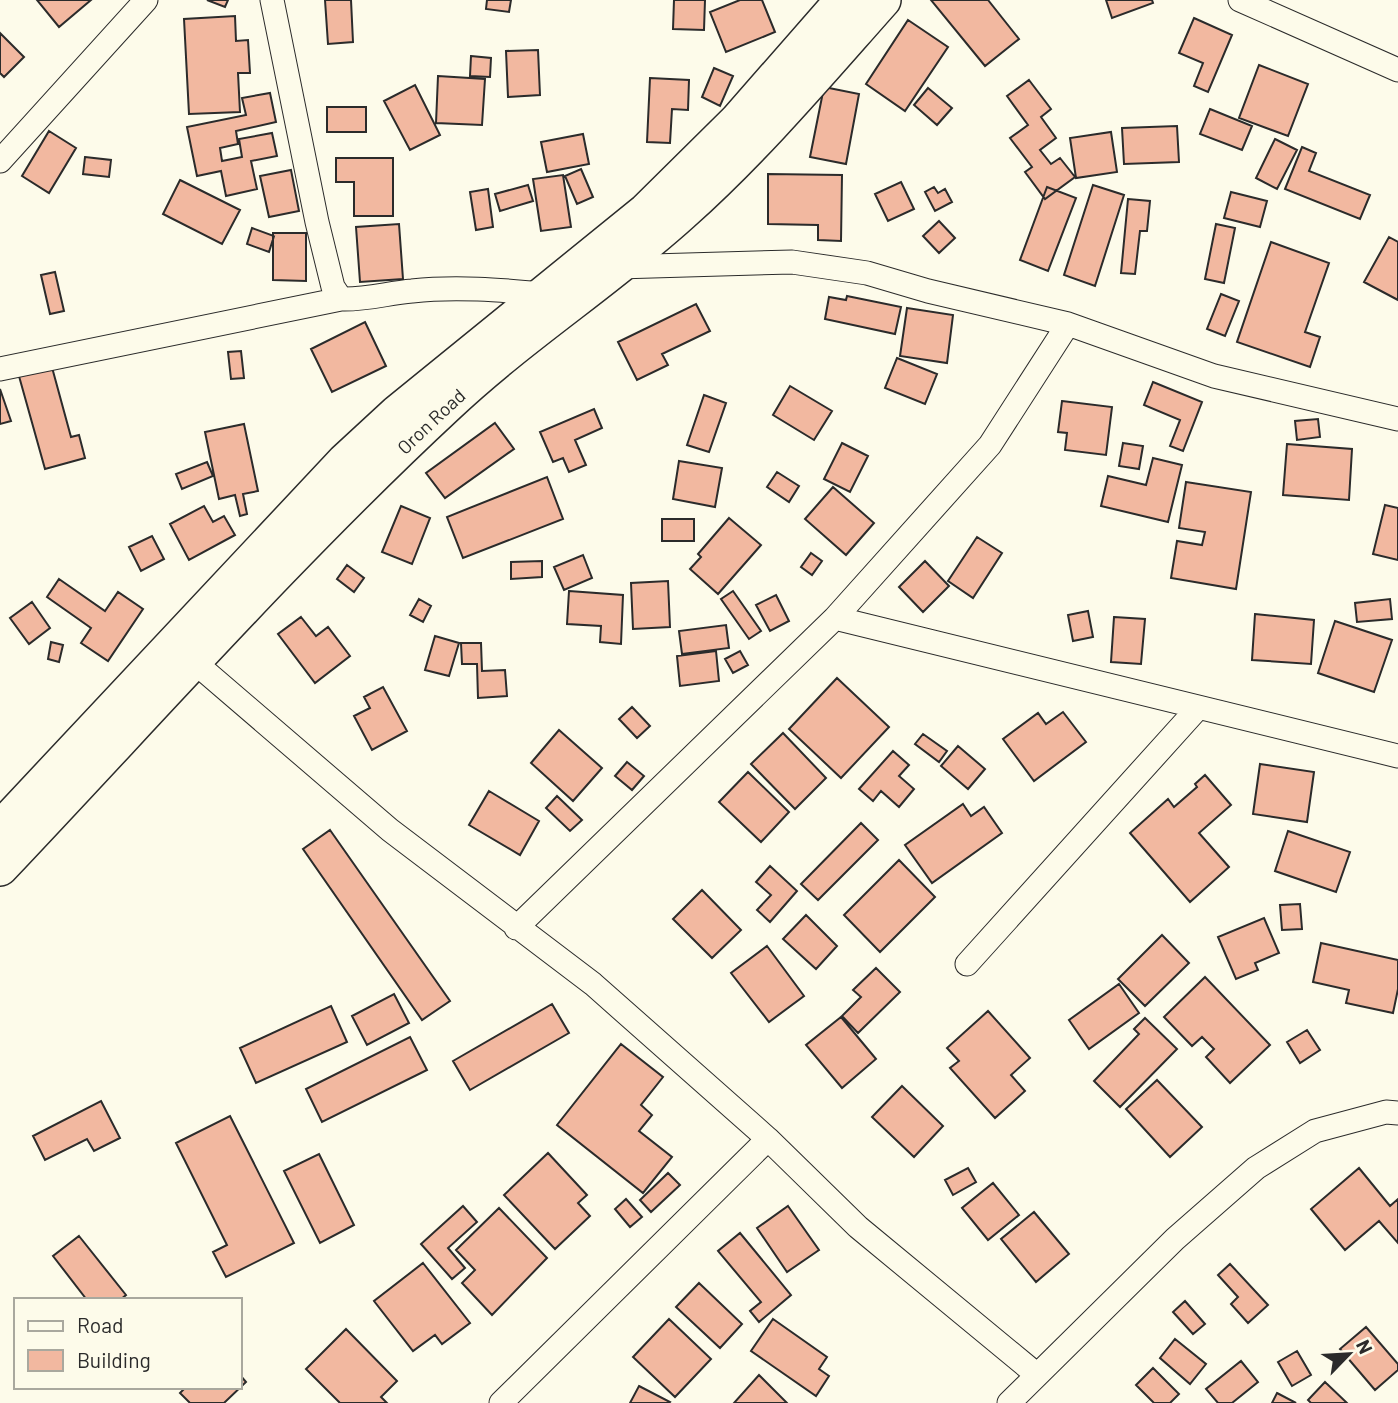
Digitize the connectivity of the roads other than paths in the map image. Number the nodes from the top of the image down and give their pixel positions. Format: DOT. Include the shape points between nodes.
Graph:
graph roads {
  1 [pos="145,0"];
  2 [pos="272,0"];
  3 [pos="843,0"];
  4 [pos="883,0"];
  5 [pos="1240,0"];
  6 [pos="1398,70"];
  7 [pos="0,161"];
  8 [pos="616,267"];
  9 [pos="544,294"];
  10 [pos="341,299"];
  11 [pos="1068,324"];
  12 [pos="0,369"];
  13 [pos="1398,419"];
  14 [pos="835,618"];
  15 [pos="182,651"];
  16 [pos="1197,709"];
  17 [pos="1398,756"];
  18 [pos="0,830"];
  19 [pos="0,867"];
  20 [pos="516,928"];
  21 [pos="967,964"];
  22 [pos="1398,1113"];
  23 [pos="768,1139"];
  24 [pos="1036,1374"];
  25 [pos="501,1403"];
  26 [pos="1009,1403"];
  1 -- 7 [label="street"];
  2 -- 10 [label="street" via="320,235 333,286"];
  3 -- 9 [label="highway, Oron Road" via="712,148 646,211"];
  4 -- 8 [label="highway, Oron Road" via="730,168"];
  5 -- 6 [label="street"];
  8 -- 11 [label="street" via="792,262 867,272"];
  8 -- 15 [label="highway, Oron Road" via="460,392"];
  9 -- 10 [label="street" via="479,288"];
  9 -- 15 [label="highway, Oron Road" via="345,461"];
  10 -- 12 [label="street"];
  11 -- 13 [label="street" via="1214,376"];
  11 -- 14 [label="street" via="990,446"];
  14 -- 16 [label="street"];
  14 -- 20 [label="street"];
  15 -- 18 [label="highway, Oron Road"];
  15 -- 19 [label="highway, Oron Road"];
  15 -- 20 [label="street" via="390,830"];
  16 -- 17 [label="street"];
  16 -- 21 [label="street"];
  20 -- 23 [label="street" via="593,984"];
  22 -- 24 [label="street" via="1315,1131 1256,1168 1175,1239"];
  23 -- 24 [label="street" via="859,1227"];
  23 -- 25 [label="street"];
  24 -- 26 [label="street"];
}
